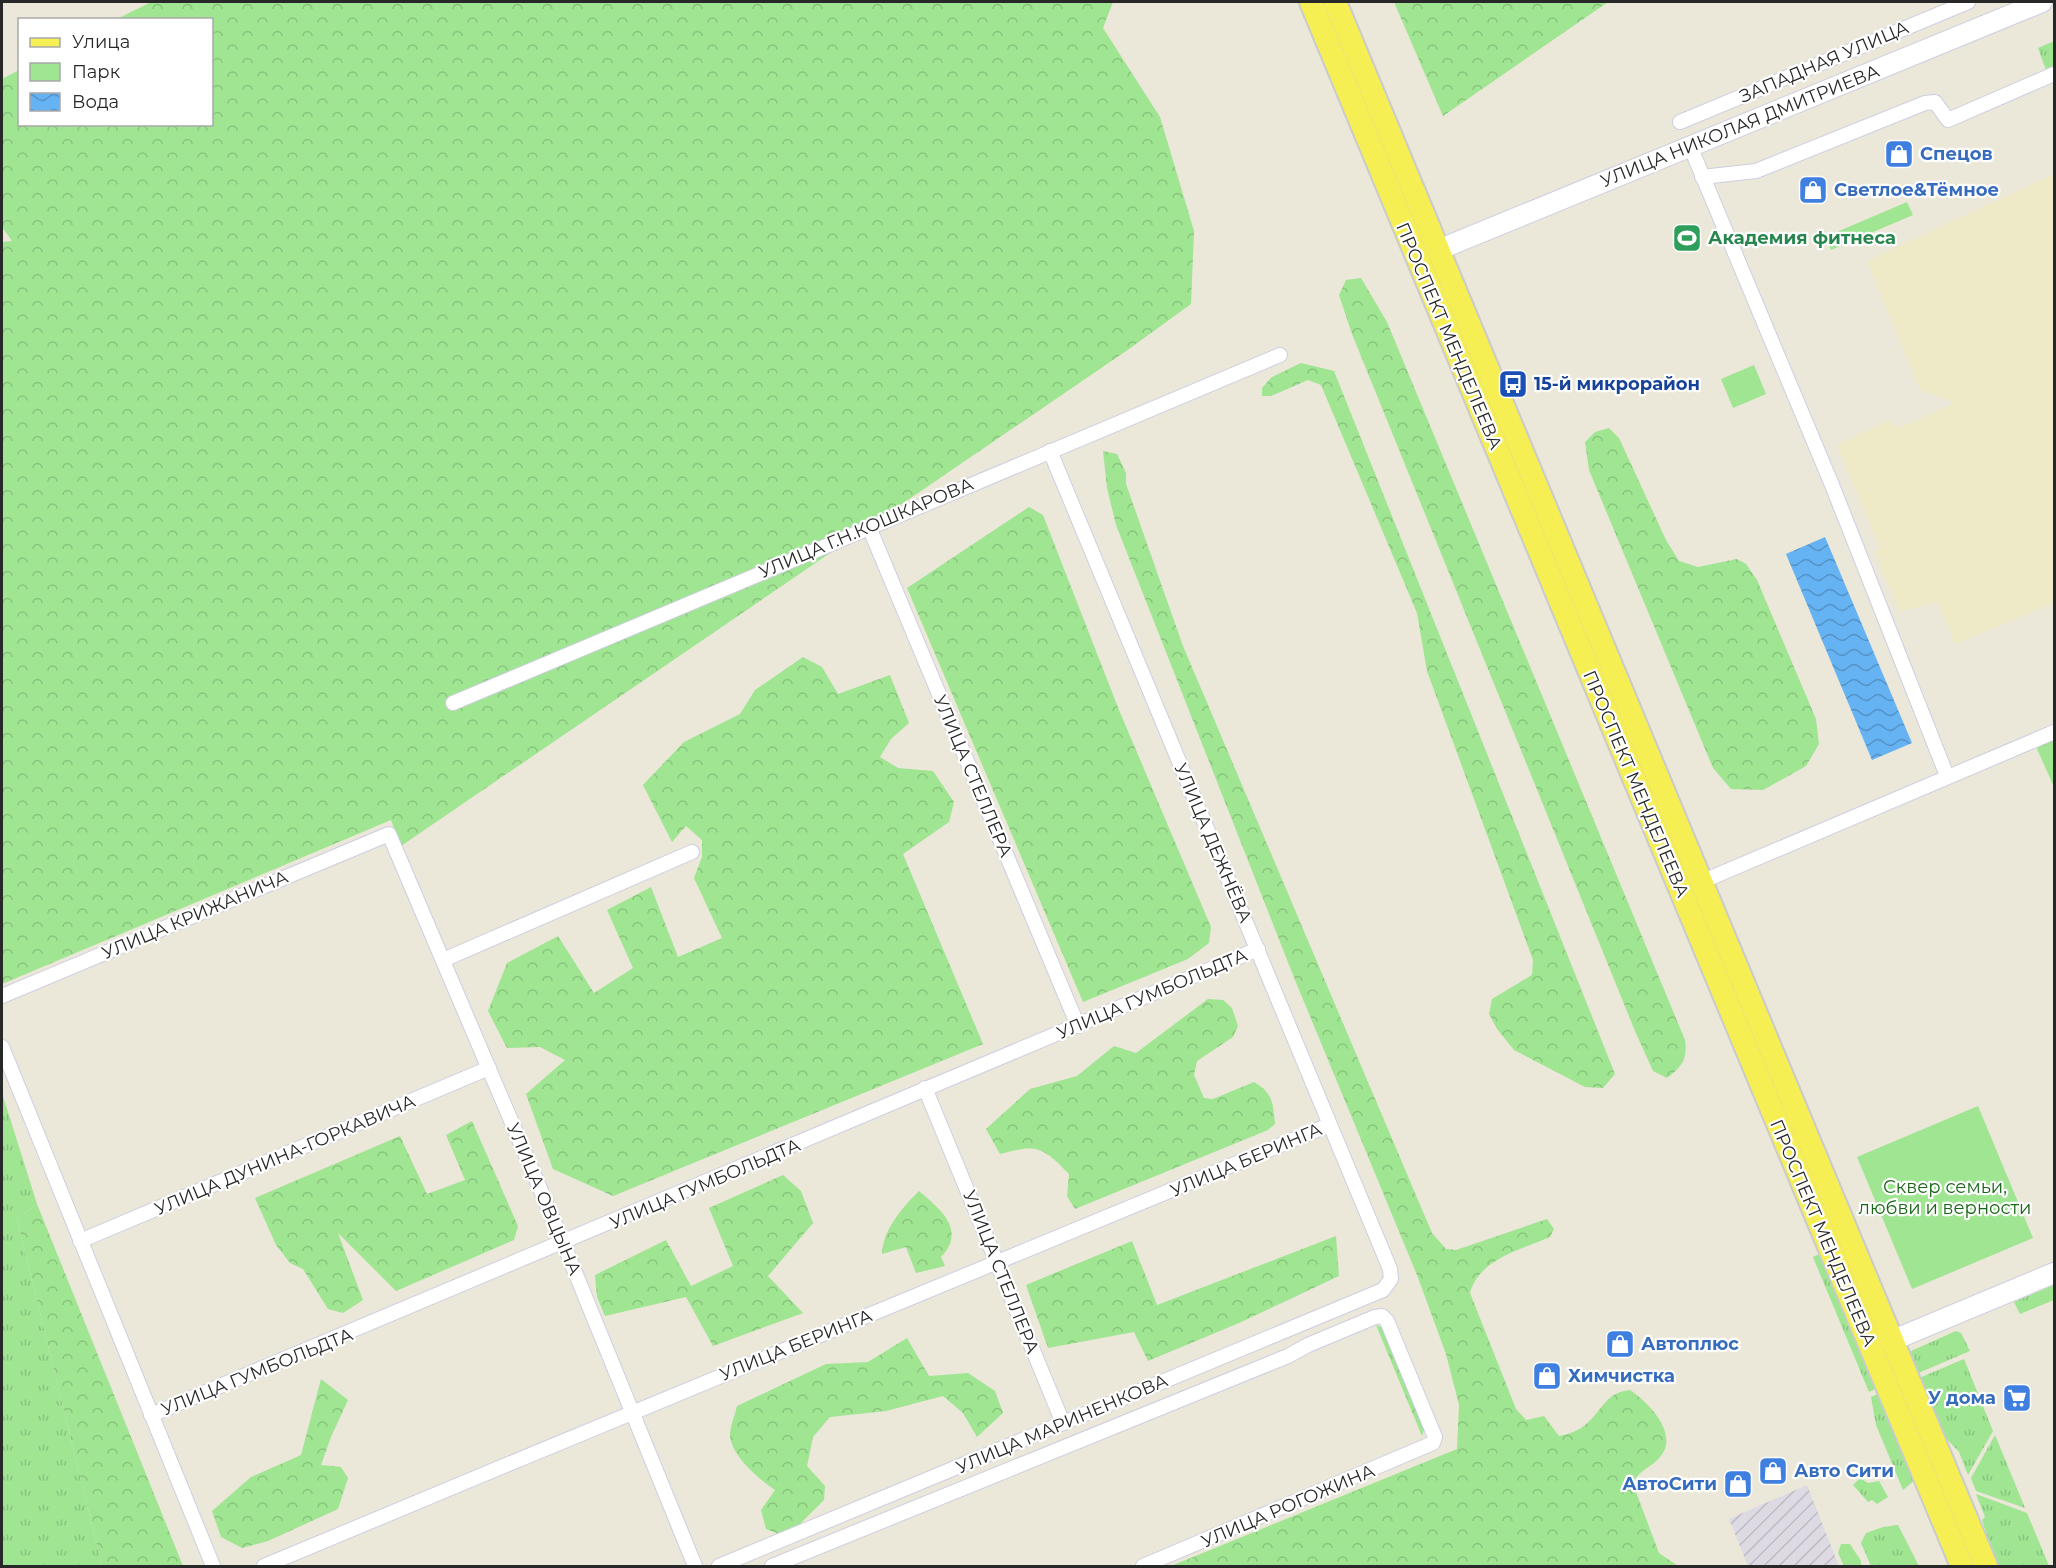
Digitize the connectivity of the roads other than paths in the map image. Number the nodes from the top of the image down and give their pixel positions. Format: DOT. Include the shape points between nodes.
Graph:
graph roads {
  1 [pos="1311,2"];
  2 [pos="1335,2"];
  3 [pos="1968,2"];
  4 [pos="2042,2"];
  5 [pos="2055,74"];
  6 [pos="1680,122"];
  7 [pos="1690,146"];
  8 [pos="1702,177"];
  9 [pos="1438,250"];
  10 [pos="1281,355"];
  11 [pos="1050,452"];
  12 [pos="868,527"];
  13 [pos="453,703"];
  14 [pos="2055,732"];
  15 [pos="1947,776"];
  16 [pos="389,834"];
  17 [pos="692,852"];
  18 [pos="1701,882"];
  19 [pos="1258,949"];
  20 [pos="443,960"];
  21 [pos="2,996"];
  22 [pos="1078,1026"];
  23 [pos="2,1047"];
  24 [pos="489,1068"];
  25 [pos="925,1088"];
  26 [pos="1329,1125"];
  27 [pos="1801,1152"];
  28 [pos="80,1241"];
  29 [pos="564,1245"];
  30 [pos="998,1264"];
  31 [pos="1390,1269"];
  32 [pos="2055,1273"];
  33 [pos="1881,1345"];
  34 [pos="631,1412"];
  35 [pos="151,1415"];
  36 [pos="1064,1423"];
  37 [pos="213,1566"];
  38 [pos="264,1566"];
  39 [pos="695,1566"];
  40 [pos="719,1566"];
  41 [pos="772,1566"];
  42 [pos="1143,1566"];
  43 [pos="1962,1566"];
  44 [pos="1986,1566"];
  1 -- 27 [label="main road, ПРОСПЕКТ МЕНДЕЛЕЕВА"];
  2 -- 9 [label="main road, ПРОСПЕКТ МЕНДЕЛЕЕВА"];
  3 -- 6 [label="street, ЗАПАДНАЯ УЛИЦА"];
  4 -- 7 [label="main road, УЛИЦА НИКОЛАЯ ДМИТРИЕВА"];
  5 -- 8 [label="street" via="1948,120 1935,102 1925,103 1756,171"];
  7 -- 8 [label="street"];
  7 -- 9 [label="main road, УЛИЦА НИКОЛАЯ ДМИТРИЕВА"];
  8 -- 15 [label="street" via="1832,485"];
  9 -- 18 [label="main road, ПРОСПЕКТ МЕНДЕЛЕЕВА"];
  10 -- 11 [label="street, УЛИЦА Г.Н.КОШКАРОВА"];
  11 -- 12 [label="street, УЛИЦА Г.Н.КОШКАРОВА"];
  11 -- 19 [label="street, УЛИЦА ДЕЖНЁВА"];
  12 -- 13 [label="street, УЛИЦА Г.Н.КОШКАРОВА"];
  12 -- 22 [label="street, УЛИЦА СТЕЛЛЕРА"];
  14 -- 15 [label="street"];
  15 -- 18 [label="street"];
  16 -- 20 [label="street, УЛИЦА ОВЦЫНА"];
  16 -- 21 [label="street, УЛИЦА КРИЖАНИЧА"];
  17 -- 20 [label="street"];
  18 -- 27 [label="main road, ПРОСПЕКТ МЕНДЕЛЕЕВА"];
  19 -- 22 [label="street, УЛИЦА ГУМБОЛЬДТА"];
  19 -- 26 [label="street, УЛИЦА ДЕЖНЁВА"];
  20 -- 24 [label="street, УЛИЦА ОВЦЫНА"];
  22 -- 25 [label="street, УЛИЦА ГУМБОЛЬДТА"];
  23 -- 28 [label="street"];
  24 -- 28 [label="street, УЛИЦА ДУНИНА-ГОРКАВИЧА"];
  24 -- 29 [label="street, УЛИЦА ОВЦЫНА"];
  25 -- 29 [label="street, УЛИЦА ГУМБОЛЬДТА"];
  25 -- 30 [label="street, УЛИЦА СТЕЛЛЕРА"];
  26 -- 30 [label="street, УЛИЦА БЕРИНГА"];
  26 -- 31 [label="street, УЛИЦА ДЕЖНЁВА"];
  27 -- 33 [label="main road, ПРОСПЕКТ МЕНДЕЛЕЕВА"];
  28 -- 35 [label="street"];
  29 -- 34 [label="street, УЛИЦА ОВЦЫНА"];
  29 -- 35 [label="street, УЛИЦА ГУМБОЛЬДТА"];
  30 -- 34 [label="street, УЛИЦА БЕРИНГА"];
  30 -- 36 [label="street, УЛИЦА СТЕЛЛЕРА"];
  31 -- 36 [label="street, УЛИЦА МАРИНЕНКОВА" via="1391,1279 1383,1290"];
  32 -- 33 [label="main road"];
  33 -- 43 [label="main road, ПРОСПЕКТ МЕНДЕЛЕЕВА"];
  33 -- 44 [label="main road, ПРОСПЕКТ МЕНДЕЛЕЕВА"];
  34 -- 38 [label="street, УЛИЦА БЕРИНГА"];
  34 -- 39 [label="street, УЛИЦА ОВЦЫНА"];
  35 -- 37 [label="street"];
  36 -- 40 [label="street, УЛИЦА МАРИНЕНКОВА"];
  41 -- 42 [label="street, УЛИЦА РОГОЖИНА" via="1382,1316 1436,1437 1433,1443"];
}
